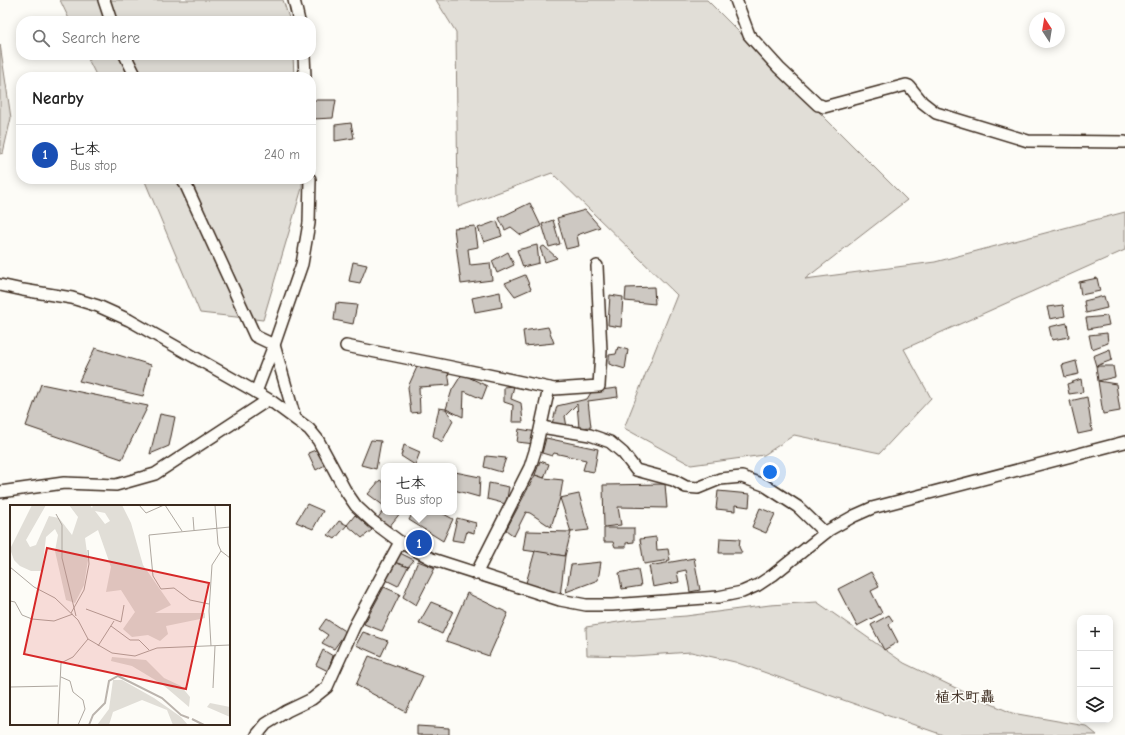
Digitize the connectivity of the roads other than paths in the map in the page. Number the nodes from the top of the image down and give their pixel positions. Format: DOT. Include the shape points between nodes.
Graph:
graph roads {
  1 [pos="104,0"];
  2 [pos="294,0"];
  3 [pos="736,0"];
  4 [pos="109,16"];
  5 [pos="298,16"];
  6 [pos="128,60"];
  7 [pos="304,60"];
  8 [pos="134,72"];
  9 [pos="305,72"];
  10 [pos="1125,142"];
  11 [pos="185,184"];
  12 [pos="310,184"];
  13 [pos="597,266"];
  14 [pos="0,285"];
  15 [pos="274,345"];
  16 [pos="346,346"];
  17 [pos="549,388"];
  18 [pos="256,392"];
  19 [pos="268,400"];
  20 [pos="295,418"];
  21 [pos="541,427"];
  22 [pos="1125,442"];
  23 [pos="0,492"];
  24 [pos="825,533"];
  25 [pos="400,542"];
  26 [pos="476,574"];
  27 [pos="257,735"];
  1 -- 4 [label="street"];
  2 -- 5 [label="street"];
  3 -- 10 [label="street" via="749,35 818,105 824,107 906,85 936,113 1028,141"];
  6 -- 8 [label="street"];
  7 -- 9 [label="street"];
  11 -- 15 [label="street" via="255,336"];
  12 -- 15 [label="street" via="309,223 302,264"];
  13 -- 17 [label="street" via="601,351 598,386"];
  14 -- 18 [label="street" via="72,298 98,306 129,320"];
  15 -- 18 [label="street"];
  15 -- 20 [label="street"];
  16 -- 17 [label="street"];
  17 -- 21 [label="street"];
  18 -- 19 [label="street"];
  19 -- 20 [label="street"];
  19 -- 23 [label="street" via="155,474 116,485 64,483"];
  20 -- 25 [label="street" via="309,428 318,440 356,506"];
  21 -- 24 [label="street" via="590,435 610,442 623,453 636,470 674,480 686,487 698,488 720,479 742,476 798,507"];
  21 -- 26 [label="street" via="530,467"];
  22 -- 24 [label="street" via="872,508"];
  24 -- 26 [label="street" via="773,576 758,585 742,592 718,597 586,605 560,600"];
  25 -- 26 [label="street" via="432,559"];
  25 -- 27 [label="street" via="354,627 327,687 312,699 266,724"];
}
